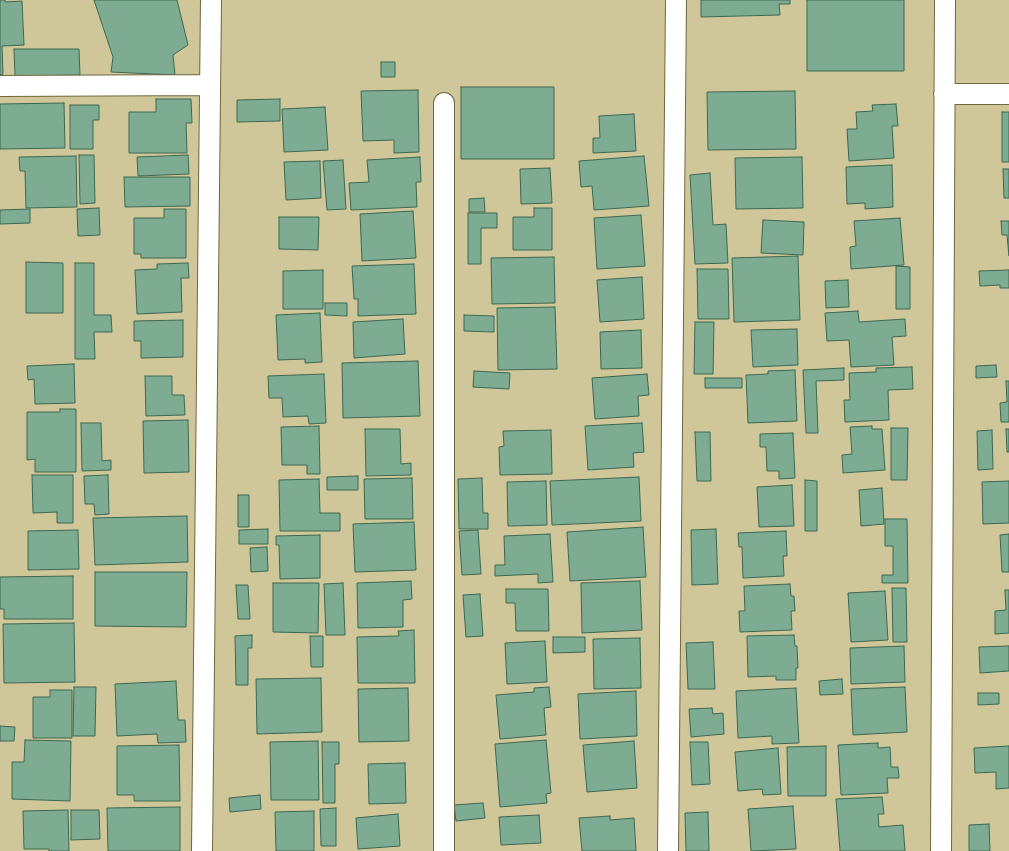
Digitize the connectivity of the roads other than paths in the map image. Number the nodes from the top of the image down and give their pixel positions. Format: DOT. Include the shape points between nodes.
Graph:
graph roads {
  1 [pos="211,0"];
  2 [pos="676,0"];
  3 [pos="945,0"];
  4 [pos="210,85"];
  5 [pos="0,86"];
  6 [pos="944,94"];
  7 [pos="1009,94"];
  8 [pos="444,102"];
  9 [pos="202,851"];
  10 [pos="444,851"];
  11 [pos="668,851"];
  12 [pos="941,851"];
  1 -- 4 [label="street"];
  2 -- 11 [label="street"];
  3 -- 6 [label="street"];
  4 -- 5 [label="street"];
  4 -- 9 [label="street"];
  6 -- 7 [label="street"];
  6 -- 12 [label="street"];
  8 -- 10 [label="street"];
}
